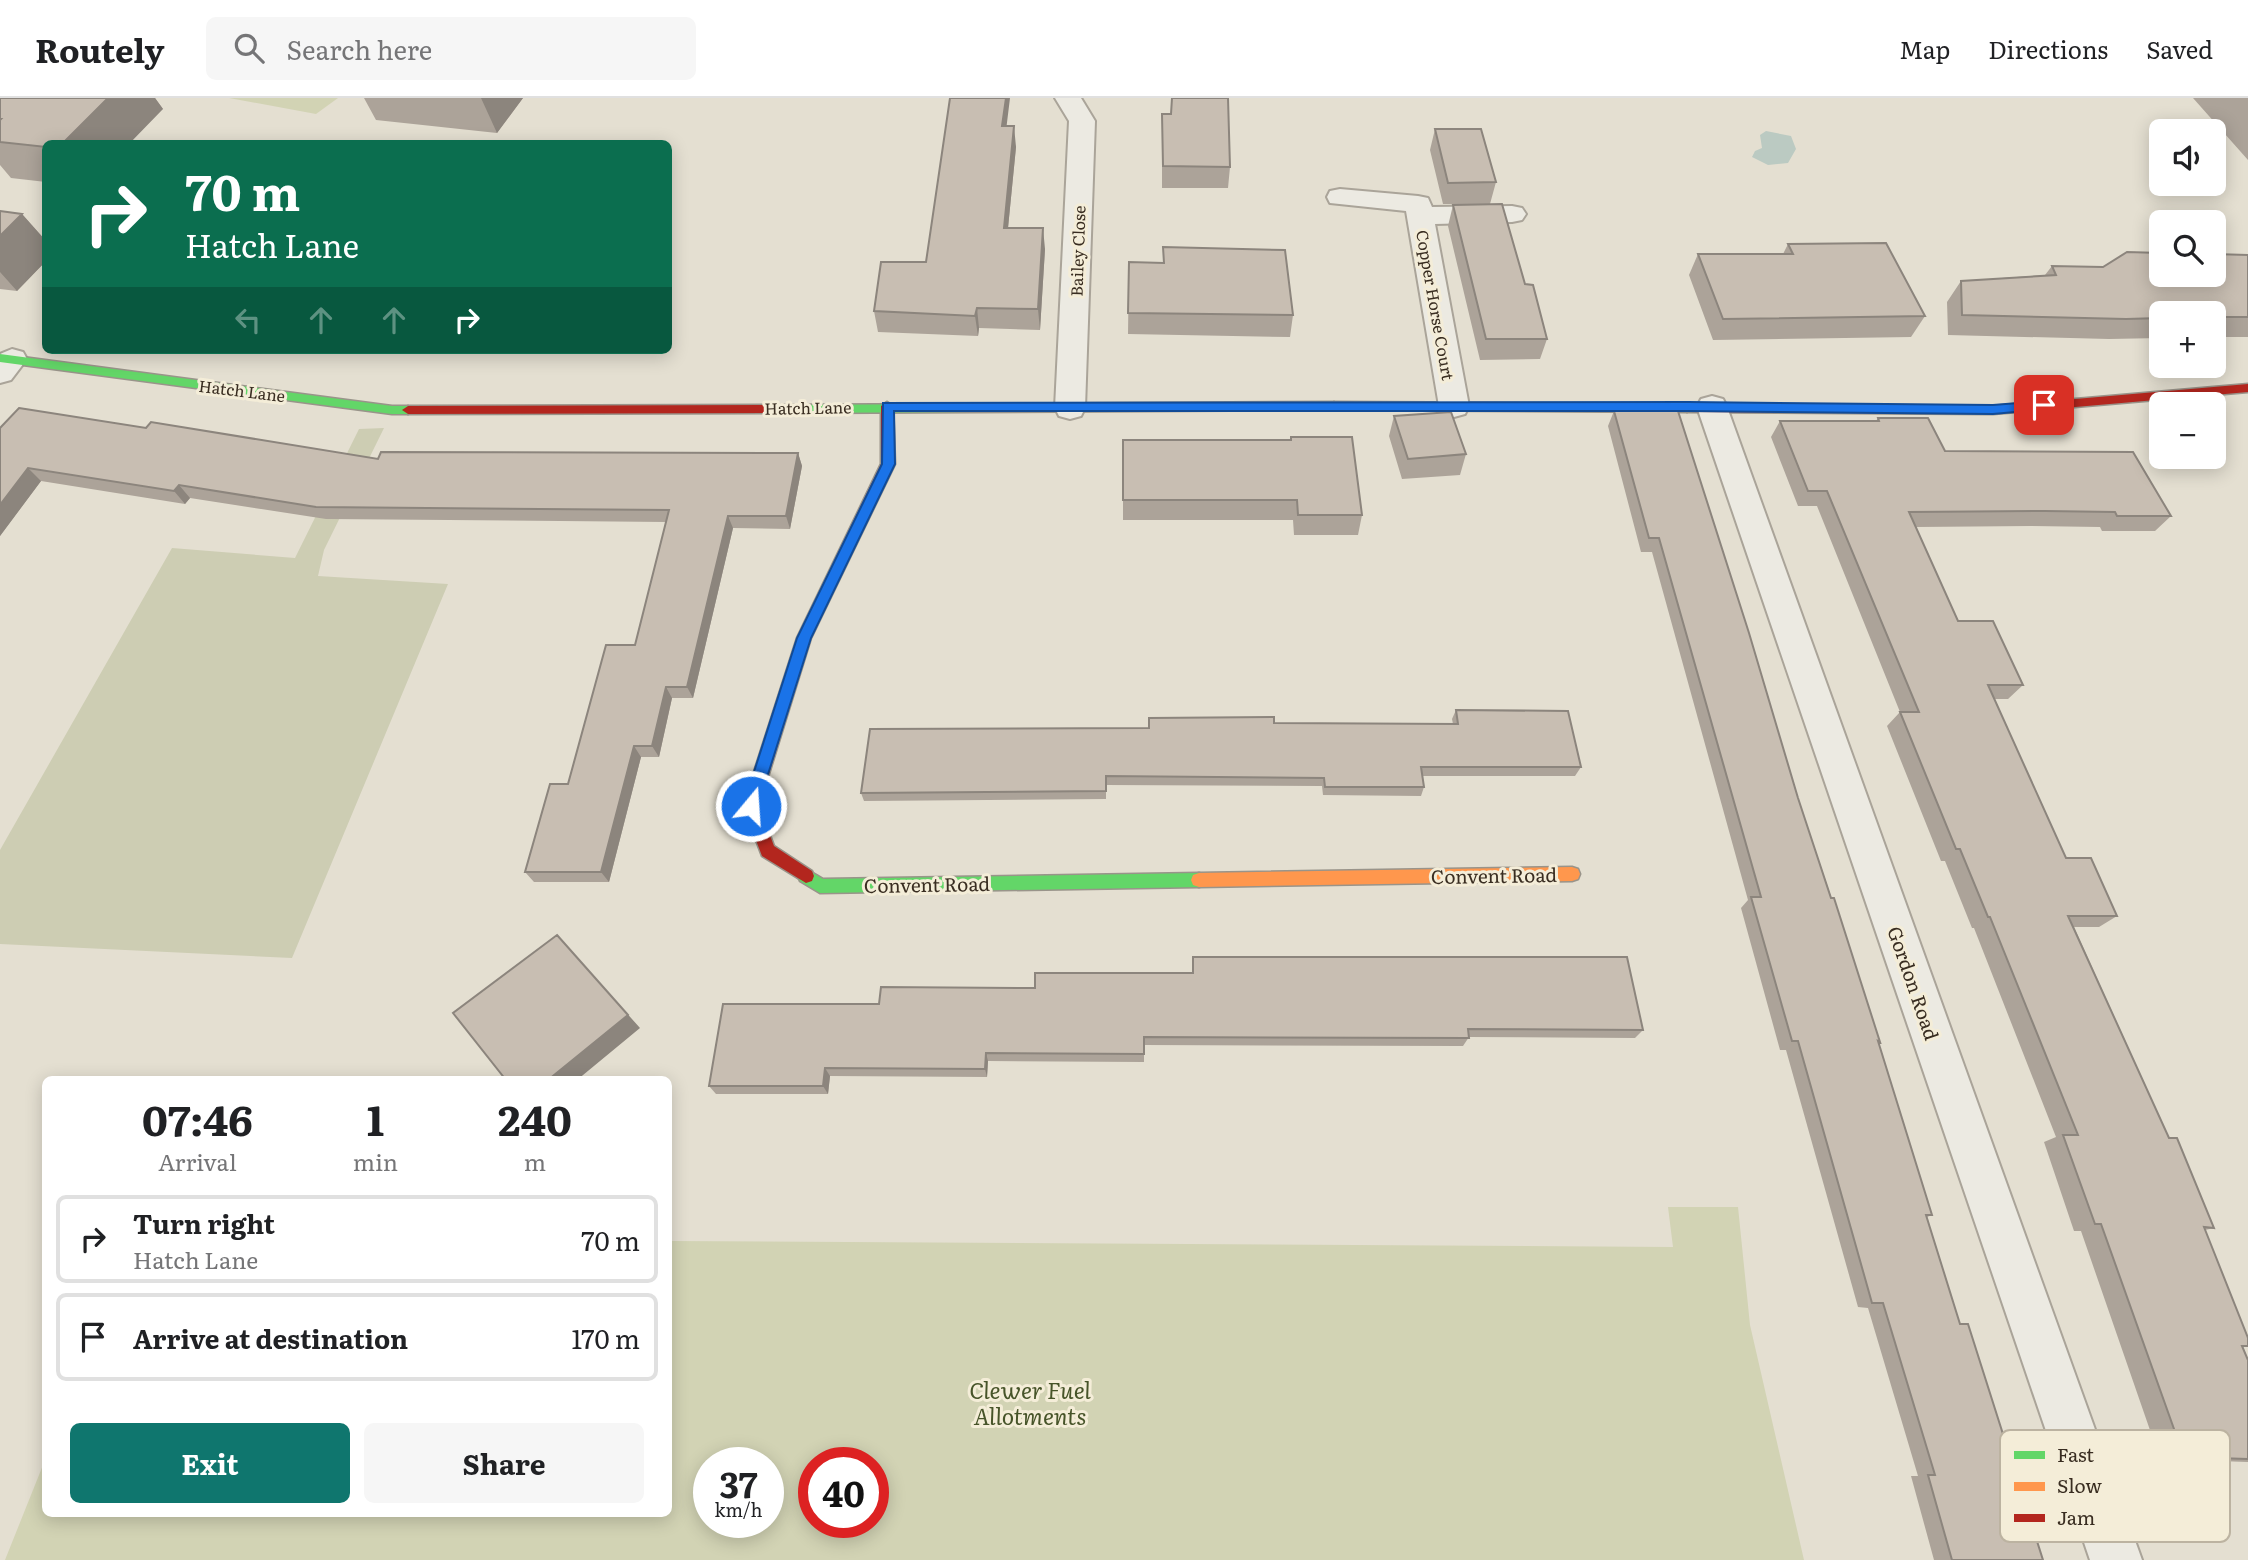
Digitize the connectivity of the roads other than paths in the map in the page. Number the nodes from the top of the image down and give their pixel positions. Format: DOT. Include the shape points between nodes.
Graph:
graph roads {
  1 [pos="1068,98"];
  2 [pos="1340,197"];
  3 [pos="1419,210"];
  4 [pos="1512,214"];
  5 [pos="4,363"];
  6 [pos="2248,388"];
  7 [pos="887,406"];
  8 [pos="1454,406"];
  9 [pos="1712,407"];
  10 [pos="1070,408"];
  11 [pos="1572,874"];
  12 [pos="2070,1430"];
  13 [pos="2110,1542"];
  14 [pos="2116,1560"];
  1 -- 10 [label="street, Bailey Close" via="1082,121"];
  2 -- 3 [label="street"];
  3 -- 4 [label="street"];
  3 -- 8 [label="street, Copper Horse Court"];
  5 -- 7 [label="street, Hatch Lane" via="392,410"];
  6 -- 9 [label="street, Hatch Lane" via="1993,410"];
  7 -- 10 [label="street, Hatch Lane"];
  7 -- 11 [label="street, Convent Road" via="888,464 804,638 751,806 768,851 820,886"];
  8 -- 9 [label="street, Hatch Lane"];
  8 -- 10 [label="street, Hatch Lane"];
  9 -- 12 [label="street, Gordon Road"];
  13 -- 14 [label="street, Gordon Road"];
}
